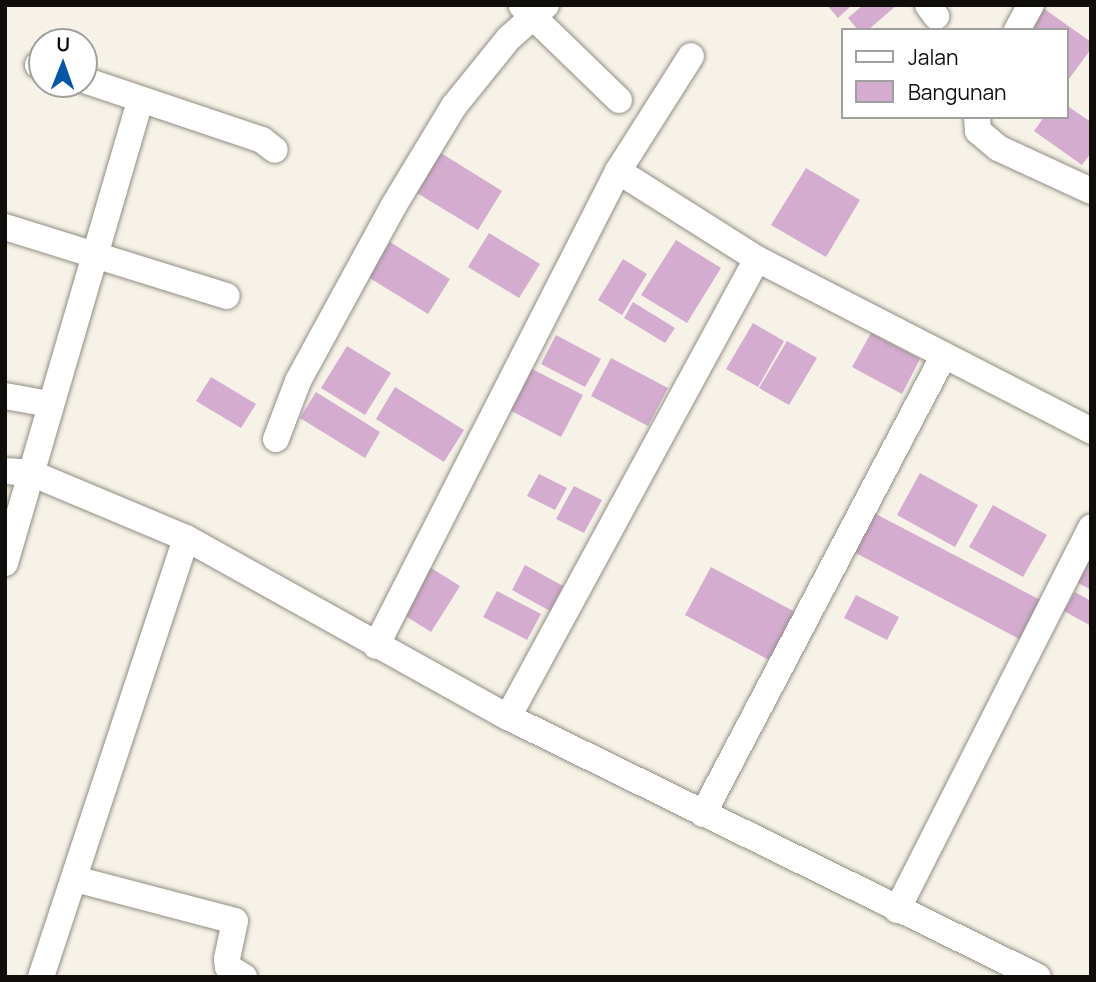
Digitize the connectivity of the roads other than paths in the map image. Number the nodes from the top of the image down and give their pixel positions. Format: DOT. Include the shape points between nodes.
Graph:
graph roads {
  1 [pos="1031,5"];
  2 [pos="533,9"];
  3 [pos="1018,28"];
  4 [pos="691,56"];
  5 [pos="98,85"];
  6 [pos="141,100"];
  7 [pos="619,100"];
  8 [pos="977,119"];
  9 [pos="275,150"];
  10 [pos="618,171"];
  11 [pos="1091,191"];
  12 [pos="5,226"];
  13 [pos="95,253"];
  14 [pos="757,259"];
  15 [pos="226,296"];
  16 [pos="943,357"];
  17 [pos="5,396"];
  18 [pos="49,404"];
  19 [pos="1091,431"];
  20 [pos="276,439"];
  21 [pos="18,472"];
  22 [pos="1091,527"];
  23 [pos="186,538"];
  24 [pos="5,563"];
  25 [pos="376,646"];
  26 [pos="508,717"];
  27 [pos="704,814"];
  28 [pos="75,879"];
  29 [pos="897,910"];
  30 [pos="41,977"];
  31 [pos="244,977"];
  32 [pos="1038,977"];
  1 -- 3 [label="street"];
  2 -- 7 [label="street"];
  2 -- 20 [label="street" via="468,85 394,205 298,381"];
  4 -- 10 [label="street"];
  5 -- 6 [label="street"];
  6 -- 9 [label="street" via="262,140"];
  6 -- 13 [label="street"];
  8 -- 11 [label="street" via="978,131 998,148"];
  10 -- 14 [label="street"];
  10 -- 25 [label="street"];
  12 -- 13 [label="street"];
  13 -- 15 [label="street"];
  13 -- 18 [label="street"];
  14 -- 16 [label="street"];
  14 -- 26 [label="street"];
  16 -- 19 [label="street"];
  16 -- 27 [label="street"];
  17 -- 18 [label="street"];
  18 -- 21 [label="street"];
  21 -- 23 [label="street"];
  21 -- 24 [label="street"];
  22 -- 29 [label="street"];
  23 -- 25 [label="street"];
  23 -- 28 [label="street"];
  25 -- 26 [label="street"];
  26 -- 27 [label="street"];
  27 -- 29 [label="street"];
  28 -- 30 [label="street"];
  28 -- 31 [label="street" via="235,921 228,967"];
  29 -- 32 [label="street"];
}
